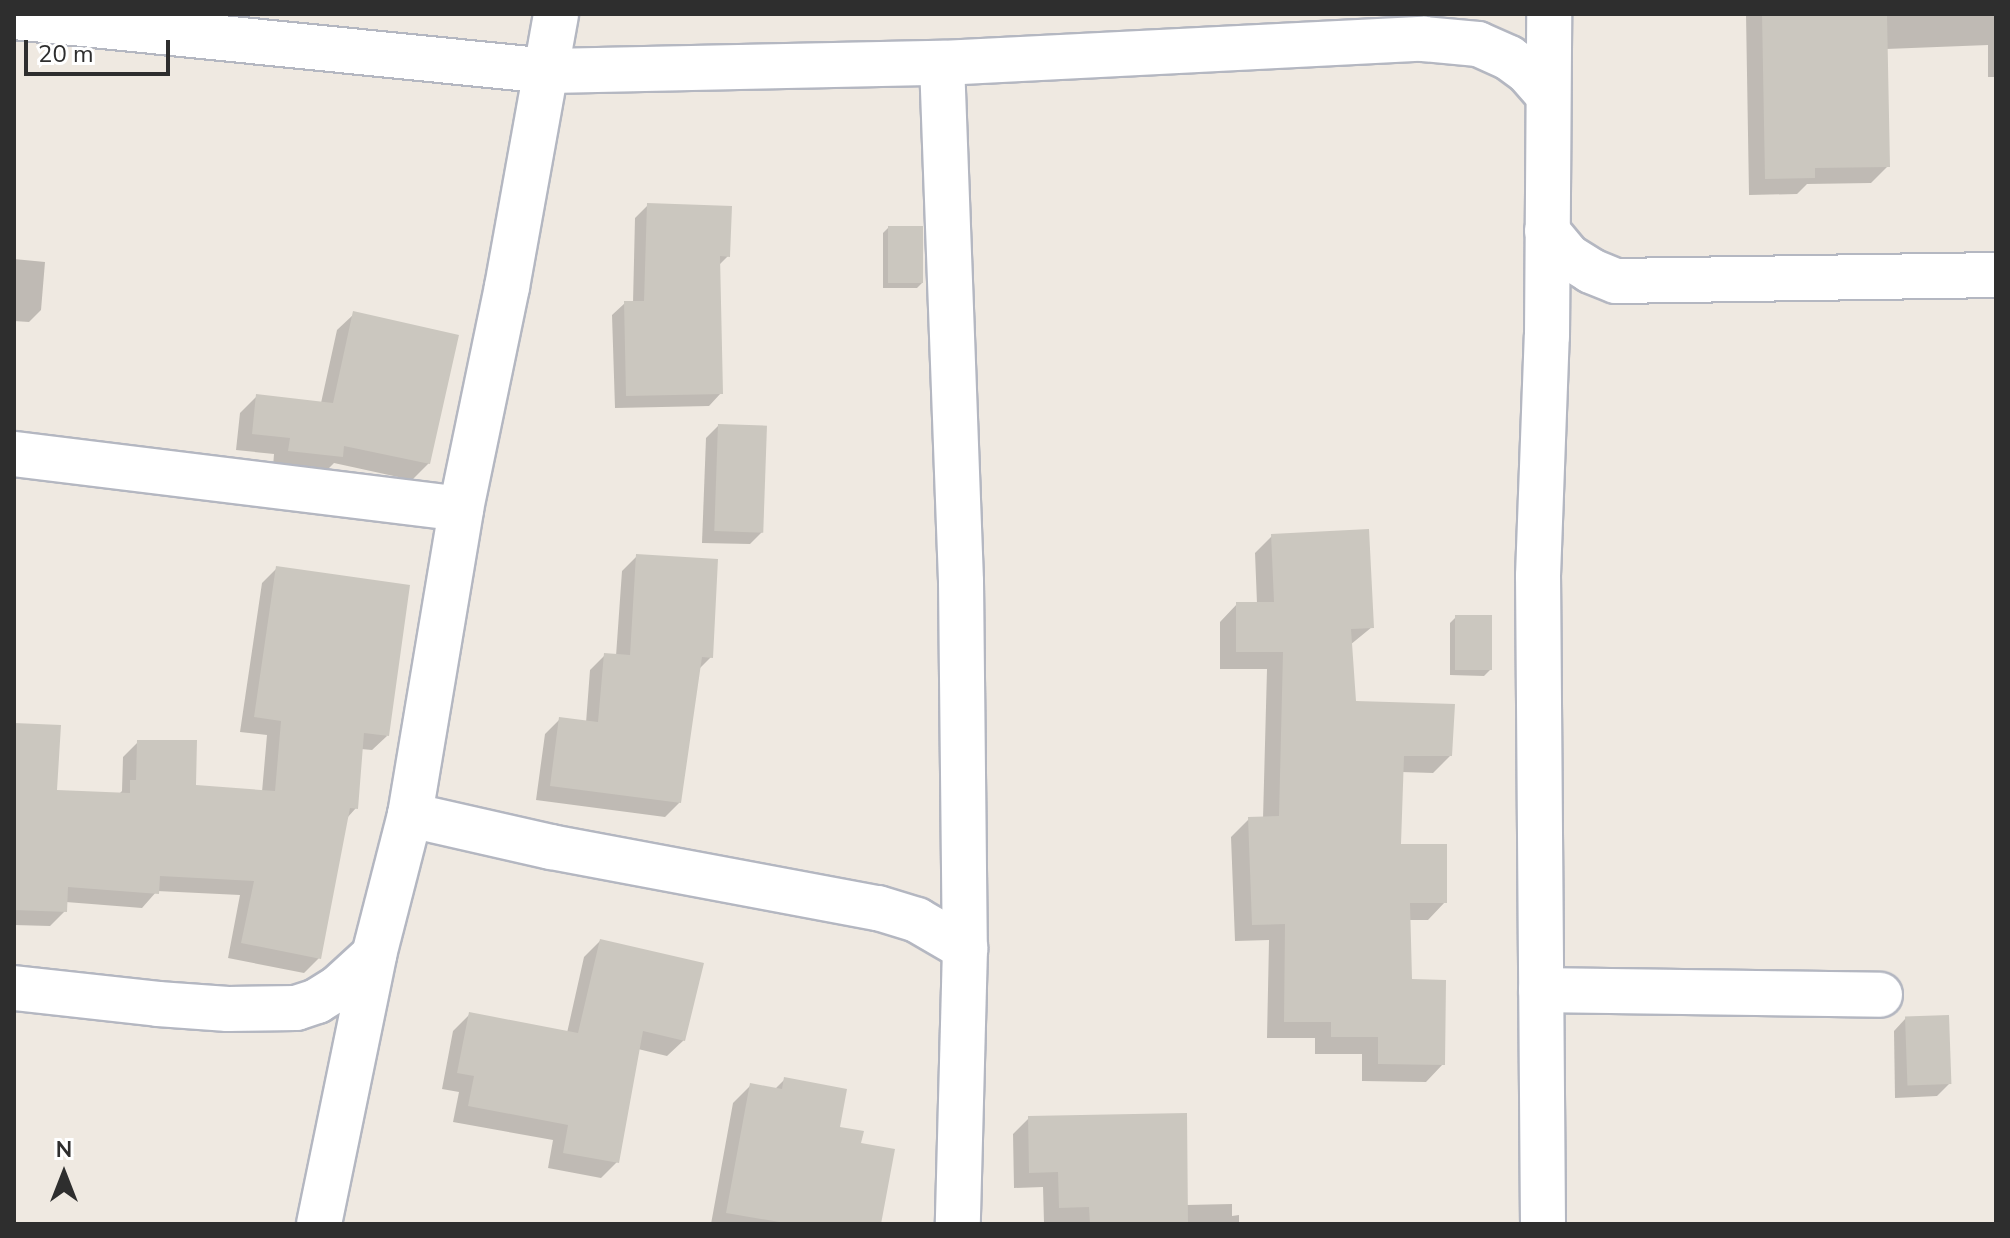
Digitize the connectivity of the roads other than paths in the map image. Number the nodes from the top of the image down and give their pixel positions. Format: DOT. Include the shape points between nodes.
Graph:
graph roads {
  1 [pos="556,14"];
  2 [pos="1549,14"];
  3 [pos="14,17"];
  4 [pos="942,63"];
  5 [pos="548,71"];
  6 [pos="1546,93"];
  7 [pos="1547,231"];
  8 [pos="1996,275"];
  9 [pos="1616,281"];
  10 [pos="1547,336"];
  11 [pos="14,454"];
  12 [pos="461,509"];
  13 [pos="410,815"];
  14 [pos="965,948"];
  15 [pos="374,955"];
  16 [pos="14,988"];
  17 [pos="1541,990"];
  18 [pos="1880,995"];
  19 [pos="296,1008"];
  20 [pos="349,1073"];
  21 [pos="319,1224"];
  22 [pos="958,1224"];
  23 [pos="1543,1224"];
  1 -- 5 [label="street"];
  2 -- 6 [label="street"];
  3 -- 5 [label="street"];
  4 -- 5 [label="street"];
  4 -- 6 [label="street" via="1423,39 1478,44 1509,58"];
  4 -- 14 [label="street" via="961,582"];
  5 -- 12 [label="street"];
  6 -- 7 [label="street"];
  7 -- 9 [label="street" via="1569,257"];
  7 -- 10 [label="street"];
  8 -- 9 [label="street"];
  9 -- 10 [label="street" via="1590,295"];
  10 -- 17 [label="street" via="1538,576"];
  11 -- 12 [label="street"];
  12 -- 13 [label="street"];
  13 -- 14 [label="street" via="878,908 917,920"];
  13 -- 15 [label="street"];
  14 -- 22 [label="street"];
  15 -- 19 [label="street" via="339,987"];
  15 -- 20 [label="street"];
  16 -- 19 [label="street" via="228,1009"];
  17 -- 18 [label="street"];
  17 -- 23 [label="street"];
  19 -- 20 [label="street" via="328,1026"];
  20 -- 21 [label="street"];
}
